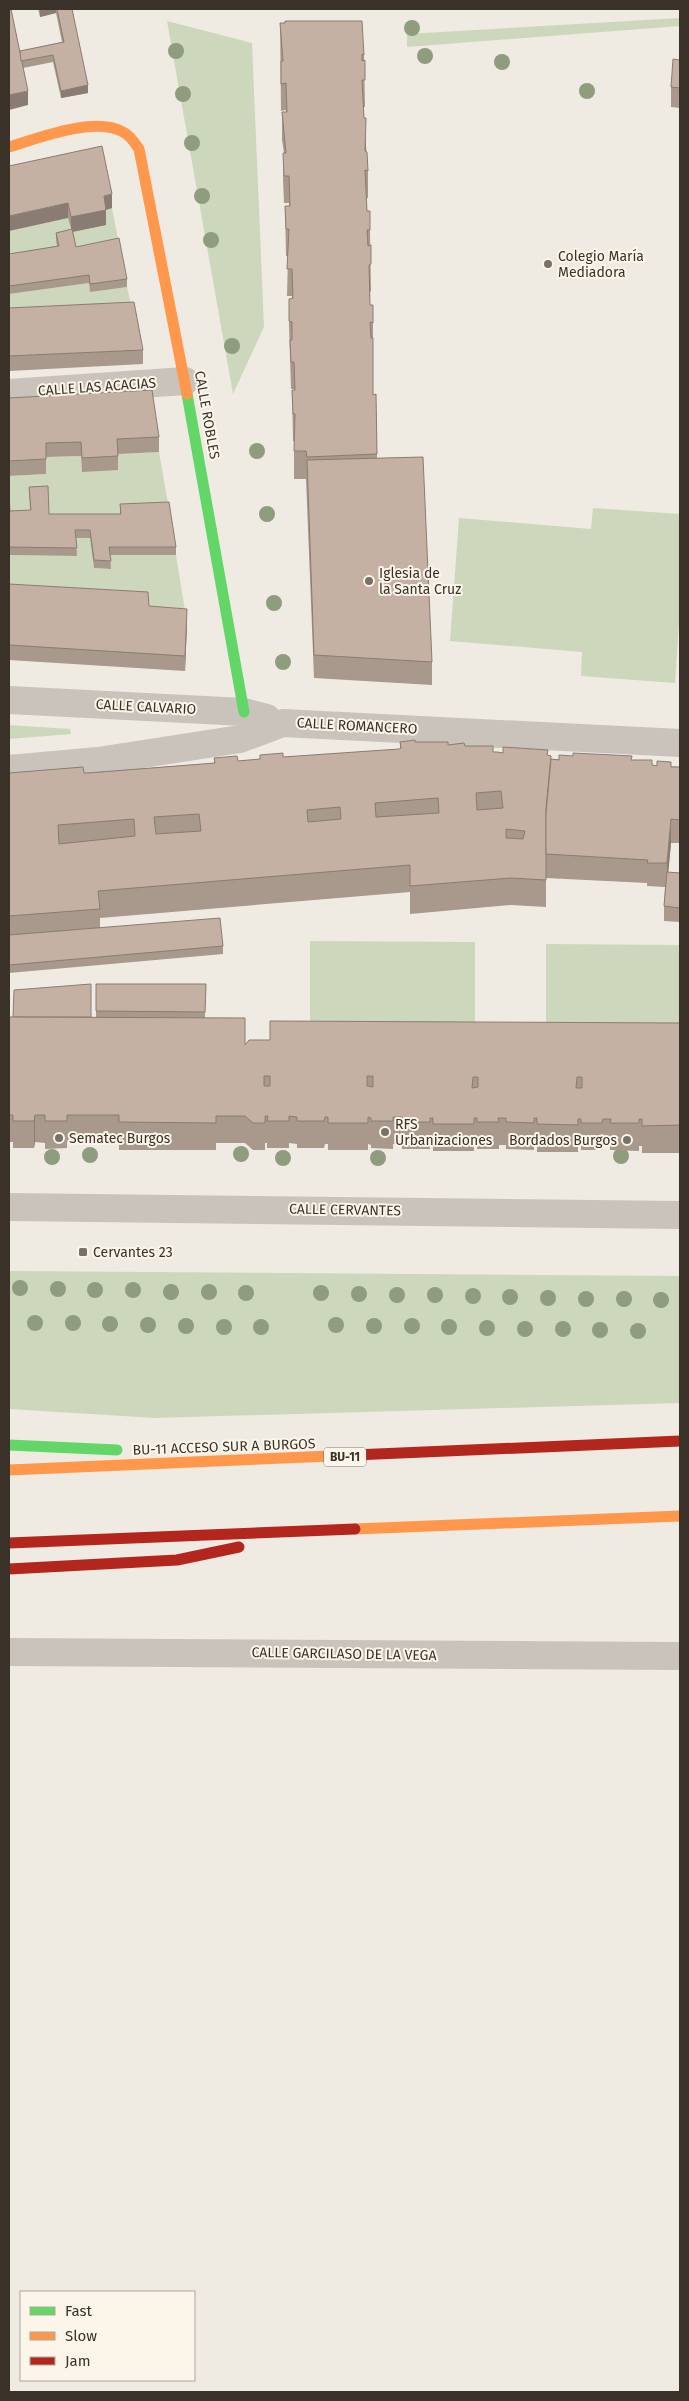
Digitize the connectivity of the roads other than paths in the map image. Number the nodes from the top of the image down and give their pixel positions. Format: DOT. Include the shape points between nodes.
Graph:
graph roads {
  1 [pos="9,147"];
  2 [pos="185,381"];
  3 [pos="9,393"];
  4 [pos="9,700"];
  5 [pos="244,712"];
  6 [pos="282,723"];
  7 [pos="680,743"];
  8 [pos="9,769"];
  9 [pos="9,1207"];
  10 [pos="680,1215"];
  11 [pos="680,1442"];
  12 [pos="9,1445"];
  13 [pos="127,1450"];
  14 [pos="157,1452"];
  15 [pos="306,1458"];
  16 [pos="9,1470"];
  17 [pos="680,1516"];
  18 [pos="319,1531"];
  19 [pos="9,1543"];
  20 [pos="9,1569"];
  21 [pos="9,1652"];
  22 [pos="680,1656"];
  1 -- 2 [label="main road, CALLE ROBLES" via="92,126 123,131 139,149"];
  2 -- 3 [label="street, CALLE LAS ACACIAS"];
  2 -- 5 [label="main road, CALLE ROBLES"];
  4 -- 5 [label="street, CALLE CALVARIO"];
  5 -- 6 [label="street, CALLE CALVARIO"];
  6 -- 7 [label="street, CALLE ROMANCERO"];
  6 -- 8 [label="street, CALLE ROMANCERO" via="240,739 98,761"];
  9 -- 10 [label="street, CALLE CERVANTES"];
  11 -- 15 [label="main road, BU-11 ACCESO SUR A BURGOS / BU-11"];
  12 -- 13 [label="main road"];
  14 -- 15 [label="main road"];
  15 -- 16 [label="main road, BU-11 ACCESO SUR A BURGOS / BU-11"];
  17 -- 18 [label="main road"];
  18 -- 19 [label="main road"];
  18 -- 20 [label="main road" via="176,1560"];
  21 -- 22 [label="street, CALLE GARCILASO DE LA VEGA"];
}
